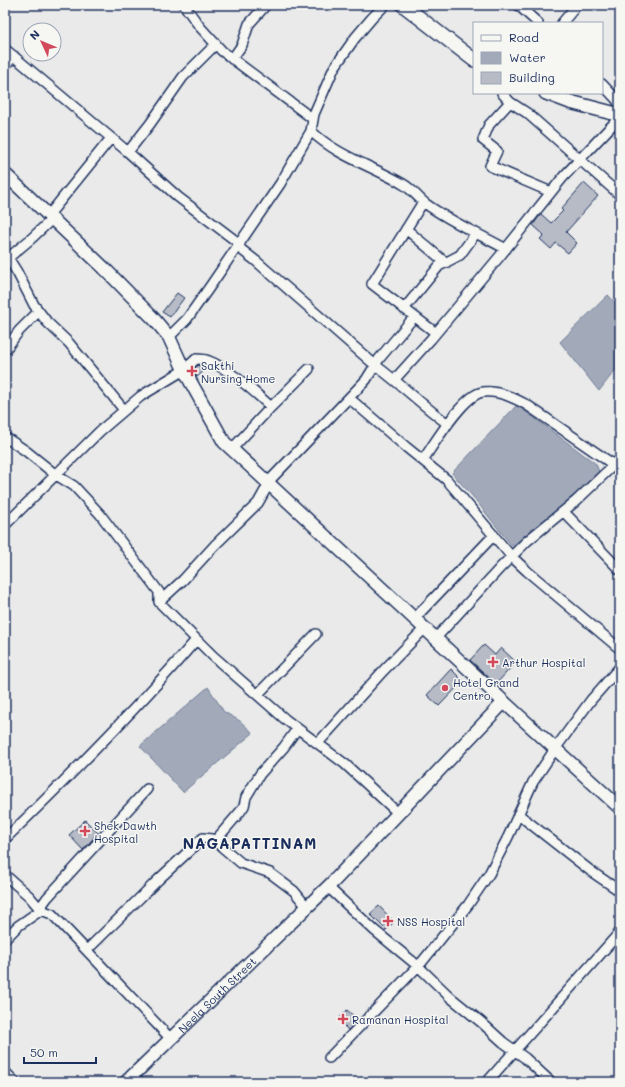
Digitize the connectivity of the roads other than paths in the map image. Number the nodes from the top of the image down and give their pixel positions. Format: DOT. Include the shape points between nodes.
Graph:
graph roads {
  1 [pos="184,5"];
  2 [pos="266,5"];
  3 [pos="385,5"];
  4 [pos="403,5"];
  5 [pos="518,5"];
  6 [pos="577,5"];
  7 [pos="537,22"];
  8 [pos="563,22"];
  9 [pos="216,44"];
  10 [pos="5,49"];
  11 [pos="14,56"];
  12 [pos="232,58"];
  13 [pos="473,59"];
  14 [pos="5,66"];
  15 [pos="603,85"];
  16 [pos="503,94"];
  17 [pos="549,94"];
  18 [pos="510,102"];
  19 [pos="620,106"];
  20 [pos="620,116"];
  21 [pos="314,119"];
  22 [pos="311,131"];
  23 [pos="111,138"];
  24 [pos="128,152"];
  25 [pos="580,159"];
  26 [pos="5,174"];
  27 [pos="551,192"];
  28 [pos="620,195"];
  29 [pos="423,202"];
  30 [pos="50,218"];
  31 [pos="406,230"];
  32 [pos="476,233"];
  33 [pos="239,245"];
  34 [pos="506,248"];
  35 [pos="7,255"];
  36 [pos="446,263"];
  37 [pos="404,309"];
  38 [pos="39,311"];
  39 [pos="414,317"];
  40 [pos="436,333"];
  41 [pos="169,337"];
  42 [pos="5,350"];
  43 [pos="375,366"];
  44 [pos="308,369"];
  45 [pos="184,370"];
  46 [pos="395,379"];
  47 [pos="349,398"];
  48 [pos="271,407"];
  49 [pos="124,410"];
  50 [pos="448,424"];
  51 [pos="5,437"];
  52 [pos="231,450"];
  53 [pos="423,460"];
  54 [pos="617,462"];
  55 [pos="56,475"];
  56 [pos="269,484"];
  57 [pos="564,512"];
  58 [pos="5,525"];
  59 [pos="494,535"];
  60 [pos="511,556"];
  61 [pos="620,570"];
  62 [pos="159,602"];
  63 [pos="414,619"];
  64 [pos="424,629"];
  65 [pos="316,634"];
  66 [pos="435,638"];
  67 [pos="196,640"];
  68 [pos="620,649"];
  69 [pos="620,667"];
  70 [pos="258,694"];
  71 [pos="504,702"];
  72 [pos="298,729"];
  73 [pos="318,743"];
  74 [pos="555,749"];
  75 [pos="147,789"];
  76 [pos="620,808"];
  77 [pos="398,813"];
  78 [pos="518,814"];
  79 [pos="5,839"];
  80 [pos="215,841"];
  81 [pos="5,875"];
  82 [pos="328,887"];
  83 [pos="620,891"];
  84 [pos="307,907"];
  85 [pos="41,910"];
  86 [pos="620,932"];
  87 [pos="5,939"];
  88 [pos="87,950"];
  89 [pos="418,966"];
  90 [pos="170,1038"];
  91 [pos="515,1051"];
  92 [pos="329,1058"];
  93 [pos="5,1074"];
  94 [pos="13,1082"];
  95 [pos="126,1082"];
  96 [pos="487,1082"];
  97 [pos="551,1082"];
  1 -- 9 [label="street"];
  2 -- 12 [label="street" via="250,24 242,46"];
  3 -- 21 [label="street" via="355,38 334,68"];
  4 -- 13 [label="main road"];
  5 -- 7 [label="street"];
  6 -- 8 [label="street"];
  9 -- 12 [label="street"];
  9 -- 24 [label="street" via="183,77"];
  10 -- 11 [label="street"];
  11 -- 14 [label="street"];
  11 -- 23 [label="street"];
  12 -- 21 [label="street"];
  15 -- 19 [label="street"];
  16 -- 18 [label="street"];
  17 -- 20 [label="main road"];
  18 -- 25 [label="street" via="527,113"];
  18 -- 27 [label="street" via="489,125 483,140 497,151 490,166"];
  20 -- 25 [label="street"];
  21 -- 22 [label="street"];
  22 -- 29 [label="street" via="343,155 405,185"];
  22 -- 33 [label="street" via="280,184"];
  23 -- 24 [label="street"];
  23 -- 30 [label="street"];
  24 -- 33 [label="street"];
  25 -- 27 [label="street"];
  25 -- 28 [label="street"];
  26 -- 30 [label="street"];
  27 -- 34 [label="street"];
  29 -- 31 [label="street"];
  29 -- 32 [label="street" via="453,222"];
  30 -- 35 [label="street" via="32,238"];
  30 -- 41 [label="street" via="104,268 154,318"];
  31 -- 36 [label="street"];
  31 -- 37 [label="street" via="372,284"];
  32 -- 34 [label="street"];
  32 -- 36 [label="street" via="460,255"];
  33 -- 41 [label="street" via="186,319"];
  33 -- 43 [label="street"];
  34 -- 40 [label="street"];
  35 -- 38 [label="street"];
  36 -- 37 [label="street" via="439,266"];
  37 -- 39 [label="street"];
  38 -- 42 [label="street"];
  38 -- 49 [label="street"];
  39 -- 40 [label="street"];
  39 -- 43 [label="street"];
  40 -- 46 [label="street"];
  41 -- 45 [label="street"];
  43 -- 46 [label="street"];
  43 -- 47 [label="street"];
  44 -- 48 [label="street"];
  45 -- 48 [label="street" via="196,359 208,360 240,381"];
  45 -- 49 [label="street" via="140,396"];
  45 -- 52 [label="street"];
  46 -- 50 [label="street"];
  47 -- 53 [label="street"];
  47 -- 56 [label="street"];
  48 -- 52 [label="street"];
  49 -- 55 [label="street"];
  50 -- 53 [label="street"];
  50 -- 54 [label="street" via="477,394 491,392 511,397 526,405"];
  51 -- 55 [label="street"];
  52 -- 56 [label="street"];
  53 -- 59 [label="street" via="448,480"];
  54 -- 57 [label="street"];
  55 -- 58 [label="street"];
  55 -- 62 [label="street" via="74,486 100,514 159,592"];
  56 -- 62 [label="street" via="258,503"];
  56 -- 63 [label="street"];
  57 -- 60 [label="street"];
  57 -- 61 [label="street"];
  59 -- 60 [label="street"];
  59 -- 63 [label="street"];
  60 -- 66 [label="street"];
  60 -- 68 [label="street"];
  62 -- 67 [label="street"];
  63 -- 64 [label="street"];
  64 -- 66 [label="street"];
  64 -- 73 [label="street"];
  65 -- 70 [label="street"];
  66 -- 71 [label="street"];
  67 -- 70 [label="street"];
  67 -- 79 [label="street" via="108,737"];
  69 -- 74 [label="street" via="591,700"];
  70 -- 72 [label="street"];
  71 -- 74 [label="street"];
  71 -- 77 [label="street, Neela South Street"];
  72 -- 73 [label="street"];
  72 -- 80 [label="street" via="260,774 240,812"];
  73 -- 77 [label="street"];
  74 -- 76 [label="street"];
  74 -- 78 [label="street" via="533,782"];
  75 -- 85 [label="street" via="47,898"];
  77 -- 82 [label="street, Neela South Street"];
  78 -- 83 [label="street"];
  78 -- 89 [label="street" via="489,874 468,905"];
  80 -- 84 [label="street" via="241,863 270,872 294,891"];
  80 -- 88 [label="street" via="202,838"];
  81 -- 85 [label="street"];
  82 -- 84 [label="street, Neela South Street"];
  82 -- 89 [label="street"];
  84 -- 90 [label="street, Neela South Street"];
  85 -- 87 [label="street"];
  85 -- 88 [label="street" via="52,914"];
  86 -- 91 [label="street"];
  88 -- 90 [label="street"];
  89 -- 91 [label="street" via="450,997"];
  89 -- 92 [label="street"];
  90 -- 95 [label="street, Neela South Street"];
  91 -- 96 [label="street"];
  91 -- 97 [label="street"];
  93 -- 94 [label="street"];
}
